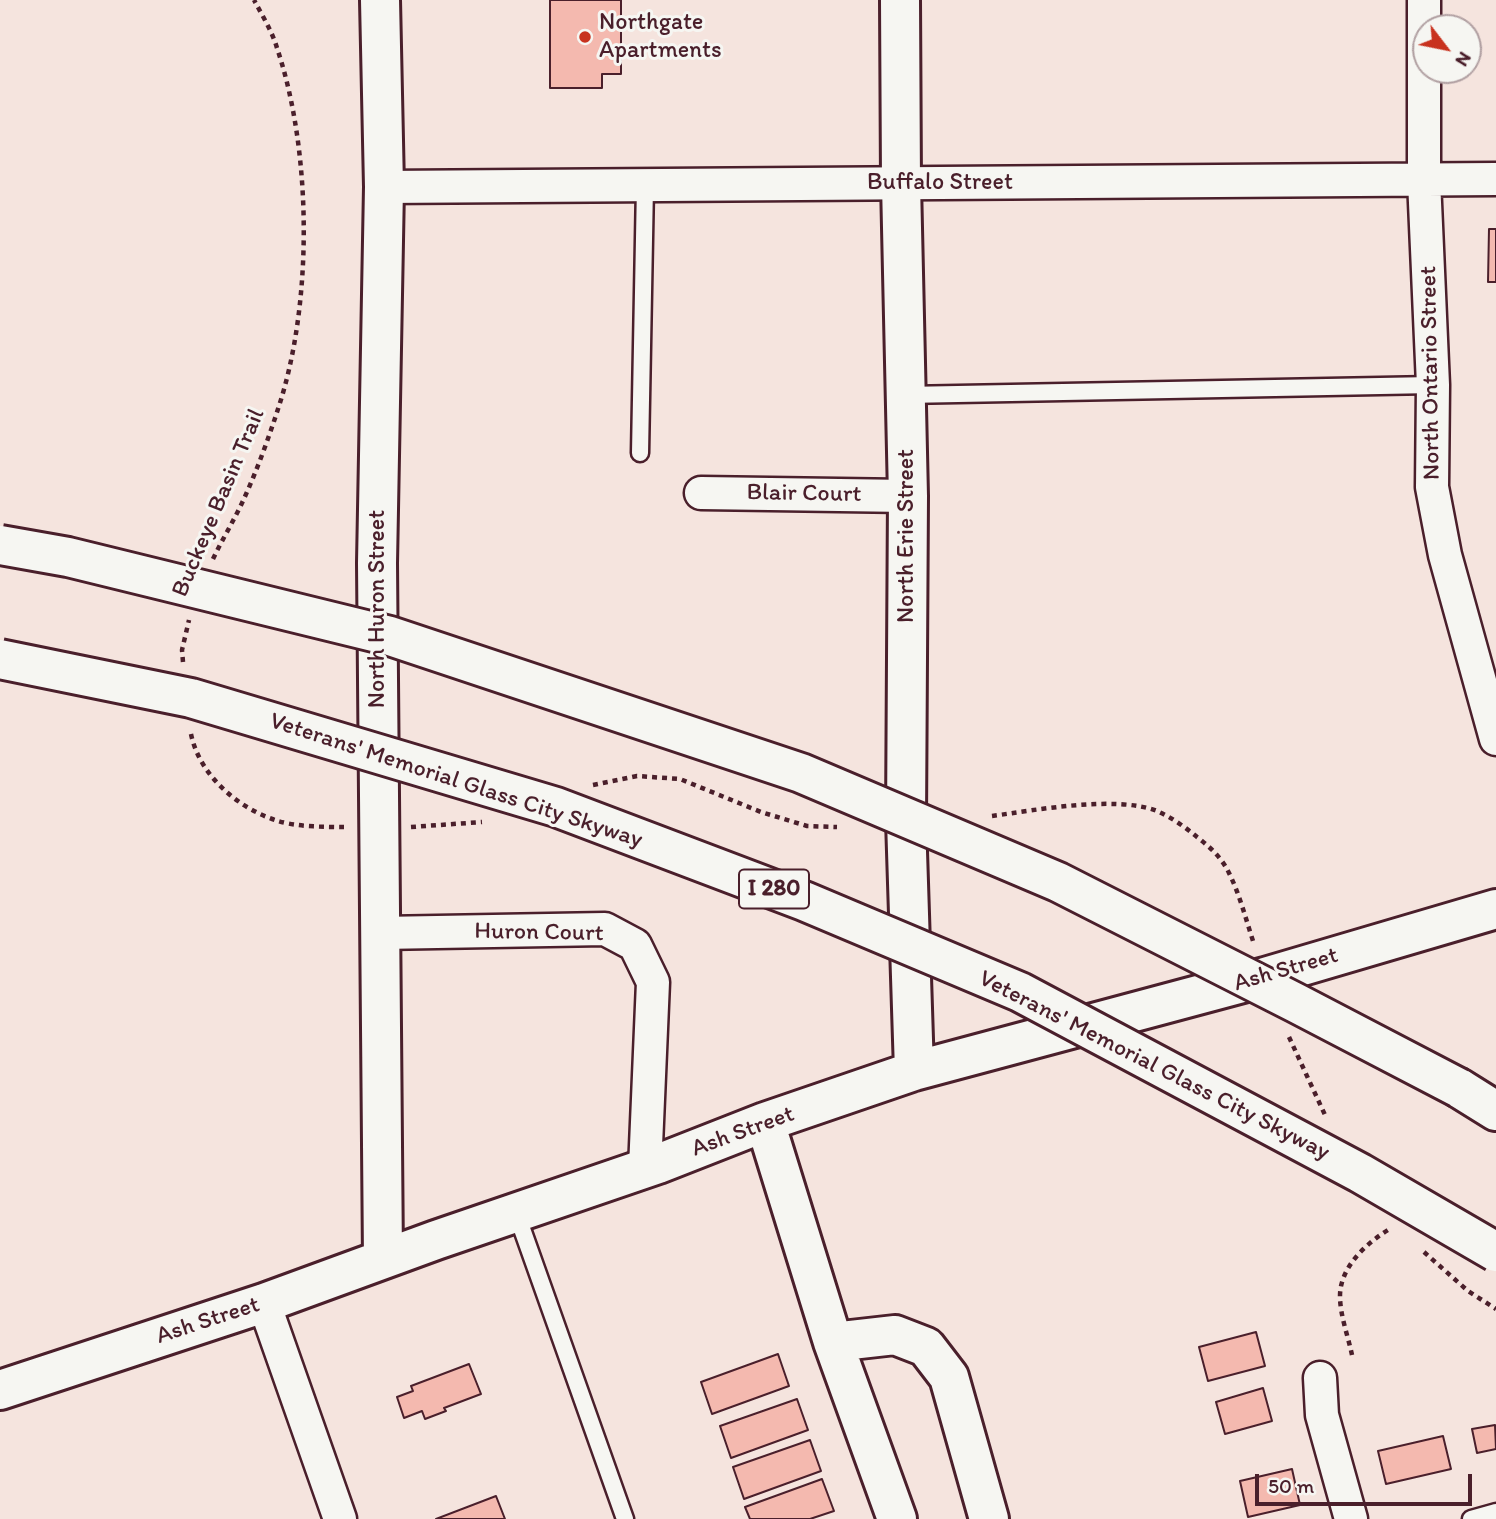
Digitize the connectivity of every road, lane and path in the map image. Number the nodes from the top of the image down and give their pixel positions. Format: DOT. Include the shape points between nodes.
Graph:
graph roads {
  1 [pos="254,0"];
  2 [pos="380,0"];
  3 [pos="900,0"];
  4 [pos="1424,0"];
  5 [pos="1496,179"];
  6 [pos="1424,180"];
  7 [pos="901,183"];
  8 [pos="645,185"];
  9 [pos="384,187"];
  10 [pos="1433,385"];
  11 [pos="905,395"];
  12 [pos="640,453"];
  13 [pos="701,493"];
  14 [pos="908,496"];
  15 [pos="0,545"];
  16 [pos="212,563"];
  17 [pos="192,611"];
  18 [pos="0,659"];
  19 [pos="183,663"];
  20 [pos="1494,724"];
  21 [pos="190,732"];
  22 [pos="982,818"];
  23 [pos="350,827"];
  24 [pos="1496,909"];
  25 [pos="380,933"];
  26 [pos="1255,946"];
  27 [pos="914,1071"];
  28 [pos="1496,1110"];
  29 [pos="765,1122"];
  30 [pos="645,1168"];
  31 [pos="516,1212"];
  32 [pos="1398,1224"];
  33 [pos="1496,1252"];
  34 [pos="383,1259"];
  35 [pos="264,1303"];
  36 [pos="833,1342"];
  37 [pos="1352,1355"];
  38 [pos="1320,1378"];
  39 [pos="0,1390"];
  40 [pos="1496,1513"];
  41 [pos="340,1519"];
  42 [pos="625,1519"];
  43 [pos="897,1519"];
  44 [pos="989,1519"];
  45 [pos="1351,1519"];
  46 [pos="1471,1519"];
  1 -- 16 [label="path, Buckeye Basin Trail" via="277,45 293,106 300,155 301,294 279,405 242,504"];
  2 -- 9 [label="main road, North Huron Street"];
  3 -- 7 [label="main road, North Erie Street"];
  4 -- 6 [label="street, North Ontario Street"];
  5 -- 6 [label="street, Buffalo Street"];
  6 -- 7 [label="street, Buffalo Street"];
  6 -- 10 [label="street, North Ontario Street"];
  7 -- 8 [label="street, Buffalo Street"];
  7 -- 11 [label="main road, North Erie Street"];
  8 -- 9 [label="street, Buffalo Street"];
  8 -- 12 [label="lane"];
  9 -- 25 [label="main road, North Huron Street" via="377,563"];
  10 -- 11 [label="lane"];
  10 -- 20 [label="street, North Ontario Street" via="1432,487 1445,555"];
  11 -- 14 [label="main road, North Erie Street"];
  13 -- 14 [label="street, Blair Court"];
  14 -- 27 [label="main road, North Erie Street" via="906,820"];
  15 -- 28 [label="main road, bridge" via="68,557 390,636 801,774 1058,882"];
  17 -- 19 [label="path, Buckeye Basin Trail"];
  18 -- 33 [label="main road, Veterans' Memorial Glass City Skyway / I 280, bridge" via="191,698 556,807 804,901 1020,992 1360,1173"];
  21 -- 23 [label="path" via="205,768 223,790 251,809 276,821"];
  22 -- 26 [label="path" via="1095,805 1156,811 1212,849 1228,871"];
  24 -- 27 [label="main road, Ash Street" via="1265,977"];
  25 -- 30 [label="street, Huron Court" via="605,929 635,945 653,982"];
  25 -- 34 [label="main road, North Huron Street"];
  27 -- 29 [label="main road, Ash Street"];
  29 -- 30 [label="main road, Ash Street"];
  29 -- 36 [label="main road"];
  30 -- 31 [label="main road, Ash Street"];
  31 -- 34 [label="main road, Ash Street"];
  31 -- 42 [label="lane"];
  32 -- 37 [label="path" via="1360,1251 1345,1274 1340,1294"];
  34 -- 35 [label="main road, Ash Street"];
  35 -- 39 [label="main road, Ash Street"];
  35 -- 41 [label="street"];
  36 -- 43 [label="main road"];
  36 -- 44 [label="main road" via="895,1335 926,1347 949,1377"];
  38 -- 45 [label="street" via="1322,1415"];
  40 -- 46 [label="lane"];
}
